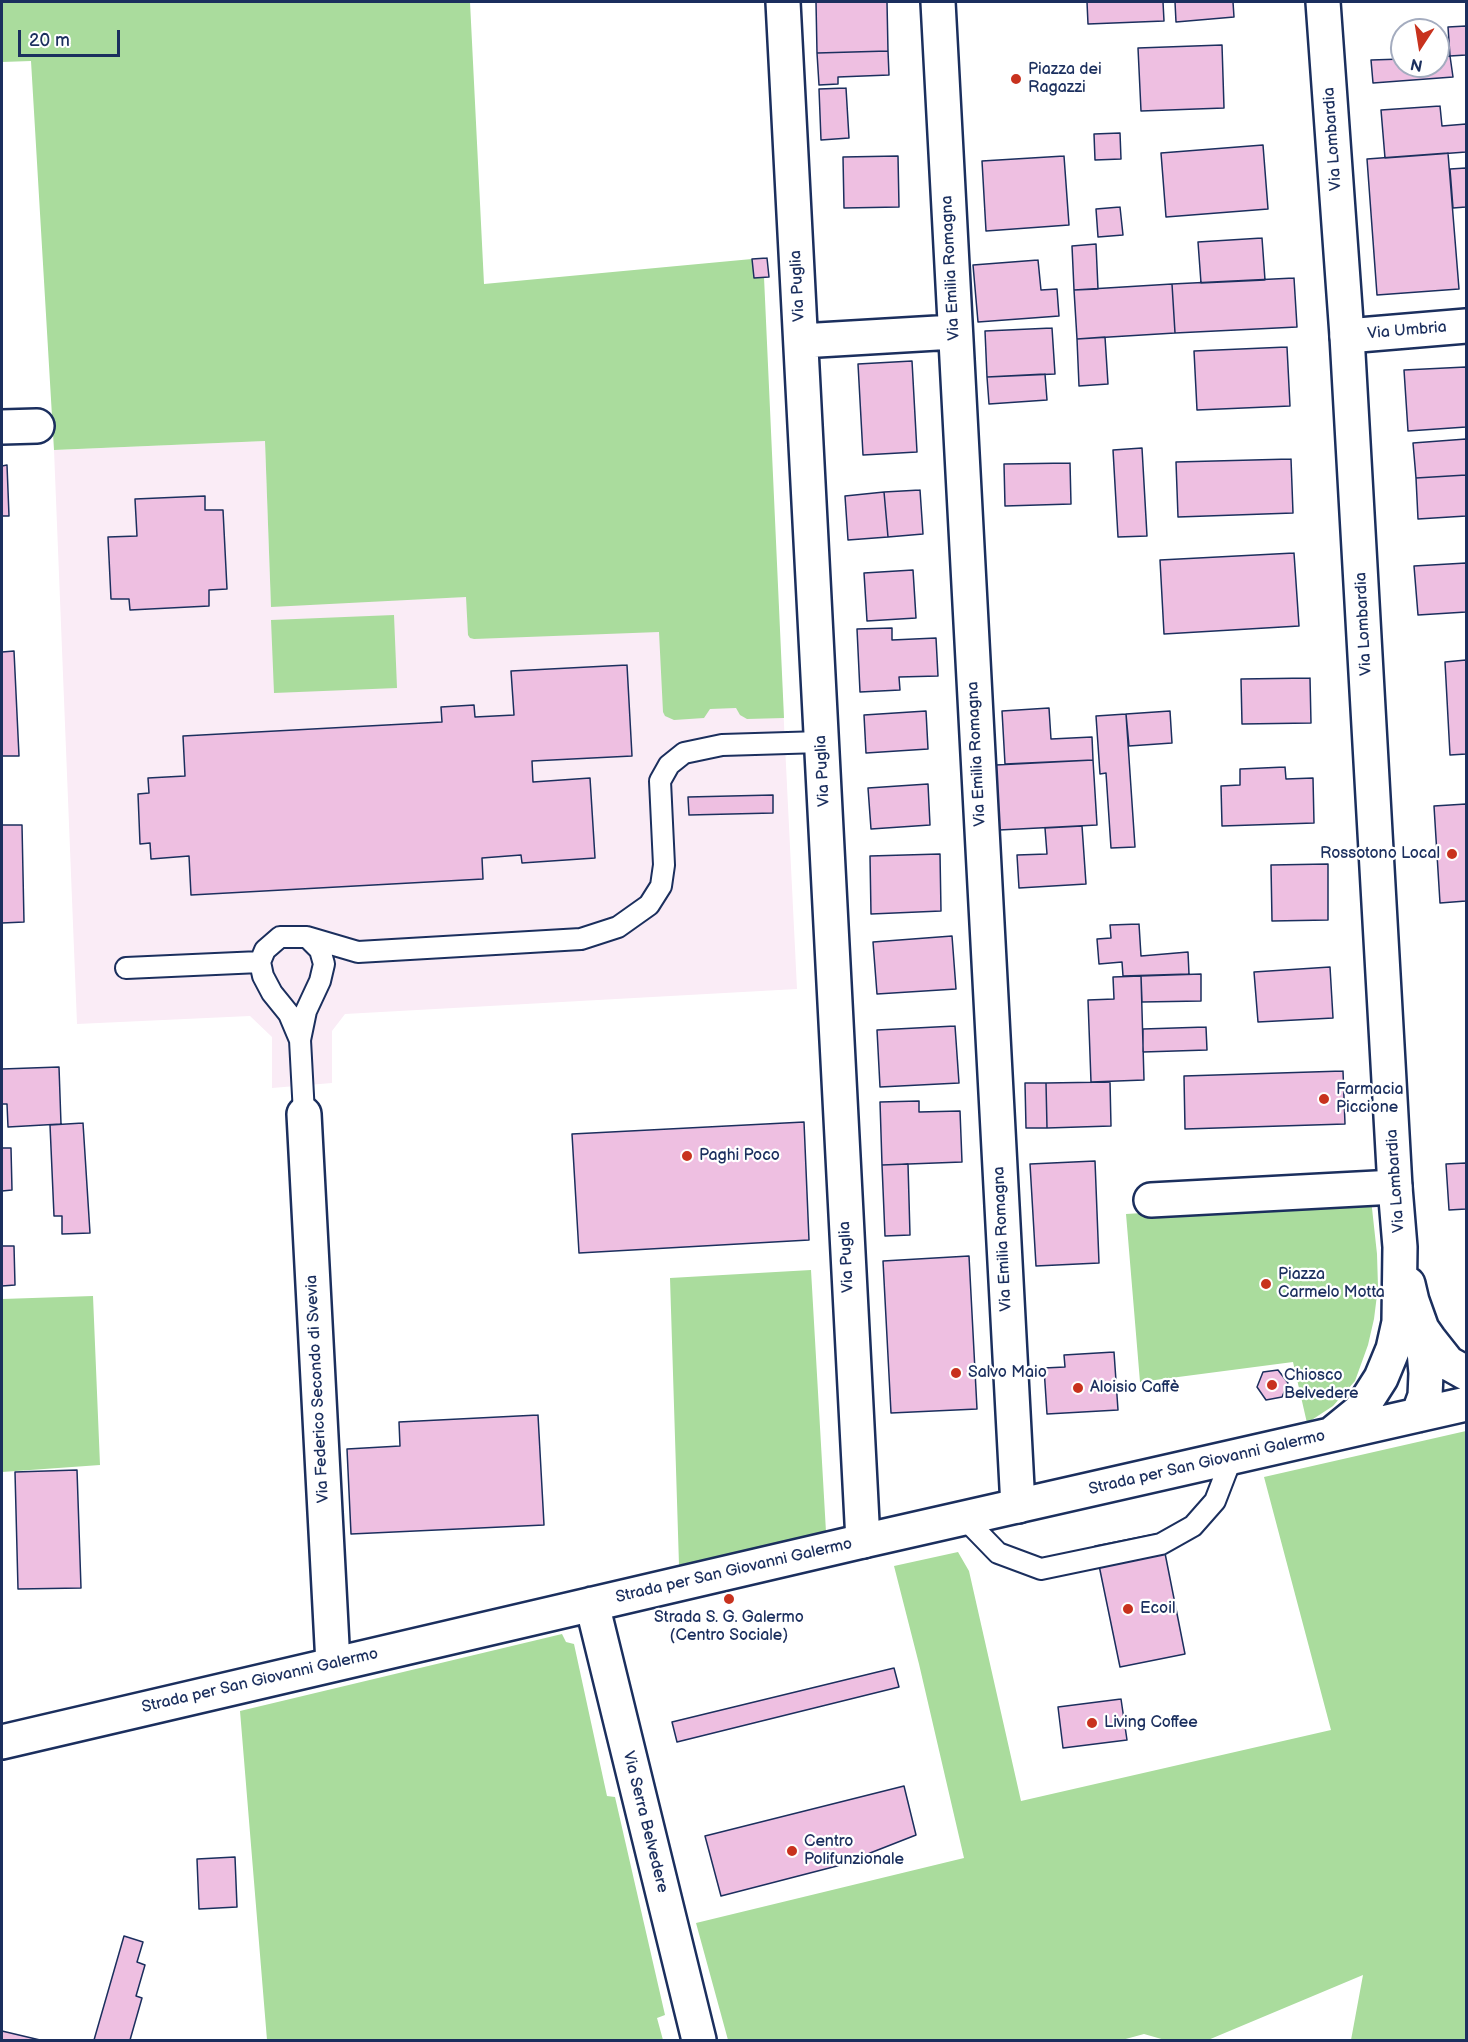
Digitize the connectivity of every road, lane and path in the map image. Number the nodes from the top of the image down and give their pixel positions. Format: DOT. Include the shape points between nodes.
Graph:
graph roads {
  1 [pos="783,2"];
  2 [pos="938,2"];
  3 [pos="1323,2"];
  4 [pos="1467,326"];
  5 [pos="954,332"];
  6 [pos="1347,336"];
  7 [pos="801,340"];
  8 [pos="37,426"];
  9 [pos="2,427"];
  10 [pos="821,742"];
  11 [pos="306,937"];
  12 [pos="358,952"];
  13 [pos="260,962"];
  14 [pos="126,968"];
  15 [pos="320,981"];
  16 [pos="300,1040"];
  17 [pos="304,1114"];
  18 [pos="1395,1187"];
  19 [pos="1151,1200"];
  20 [pos="1400,1247"];
  21 [pos="1422,1329"];
  22 [pos="1393,1349"];
  23 [pos="1467,1373"];
  24 [pos="1467,1404"];
  25 [pos="1418,1415"];
  26 [pos="1330,1435"];
  27 [pos="1232,1457"];
  28 [pos="1017,1506"];
  29 [pos="964,1518"];
  30 [pos="863,1541"];
  31 [pos="592,1604"];
  32 [pos="333,1664"];
  33 [pos="2,1742"];
  34 [pos="699,2040"];
  1 -- 7 [label="street, Via Puglia"];
  2 -- 5 [label="street, Via Emilia Romagna"];
  3 -- 6 [label="street, Via Lombardia"];
  4 -- 6 [label="street, Via Umbria"];
  5 -- 7 [label="street"];
  5 -- 28 [label="street, Via Emilia Romagna"];
  6 -- 18 [label="street, Via Lombardia"];
  7 -- 10 [label="street, Via Puglia"];
  8 -- 9 [label="street"];
  10 -- 12 [label="lane" via="722,745 684,753 669,765 660,781 664,865 661,886 649,905 618,927 581,939"];
  10 -- 30 [label="street, Via Puglia"];
  11 -- 12 [label="lane"];
  11 -- 13 [label="lane" via="280,938 265,950"];
  11 -- 15 [label="lane" via="320,950 324,964"];
  12 -- 15 [label="lane" via="339,962"];
  13 -- 14 [label="lane"];
  13 -- 16 [label="lane" via="263,976 289,1014"];
  15 -- 16 [label="lane" via="306,1011"];
  16 -- 17 [label="lane"];
  17 -- 32 [label="street, Via Federico Secondo di Svevia"];
  18 -- 19 [label="street"];
  18 -- 20 [label="street, Via Lombardia"];
  20 -- 21 [label="street"];
  20 -- 22 [label="street" via="1399,1322"];
  21 -- 23 [label="street" via="1448,1363"];
  21 -- 25 [label="street" via="1425,1396"];
  22 -- 25 [label="street" via="1402,1392"];
  22 -- 26 [label="street" via="1381,1378 1360,1411"];
  24 -- 25 [label="street, Strada per San Giovanni Galermo"];
  25 -- 26 [label="street, Strada per San Giovanni Galermo"];
  26 -- 27 [label="street, Strada per San Giovanni Galermo"];
  27 -- 28 [label="street, Strada per San Giovanni Galermo"];
  27 -- 29 [label="lane" via="1215,1501 1193,1526 1161,1544 1041,1569 998,1553"];
  28 -- 29 [label="street, Strada per San Giovanni Galermo"];
  29 -- 30 [label="street, Strada per San Giovanni Galermo"];
  30 -- 31 [label="street, Strada per San Giovanni Galermo"];
  31 -- 32 [label="street, Strada per San Giovanni Galermo"];
  31 -- 34 [label="street, Via Serra Belvedere"];
  32 -- 33 [label="street, Strada per San Giovanni Galermo"];
}
